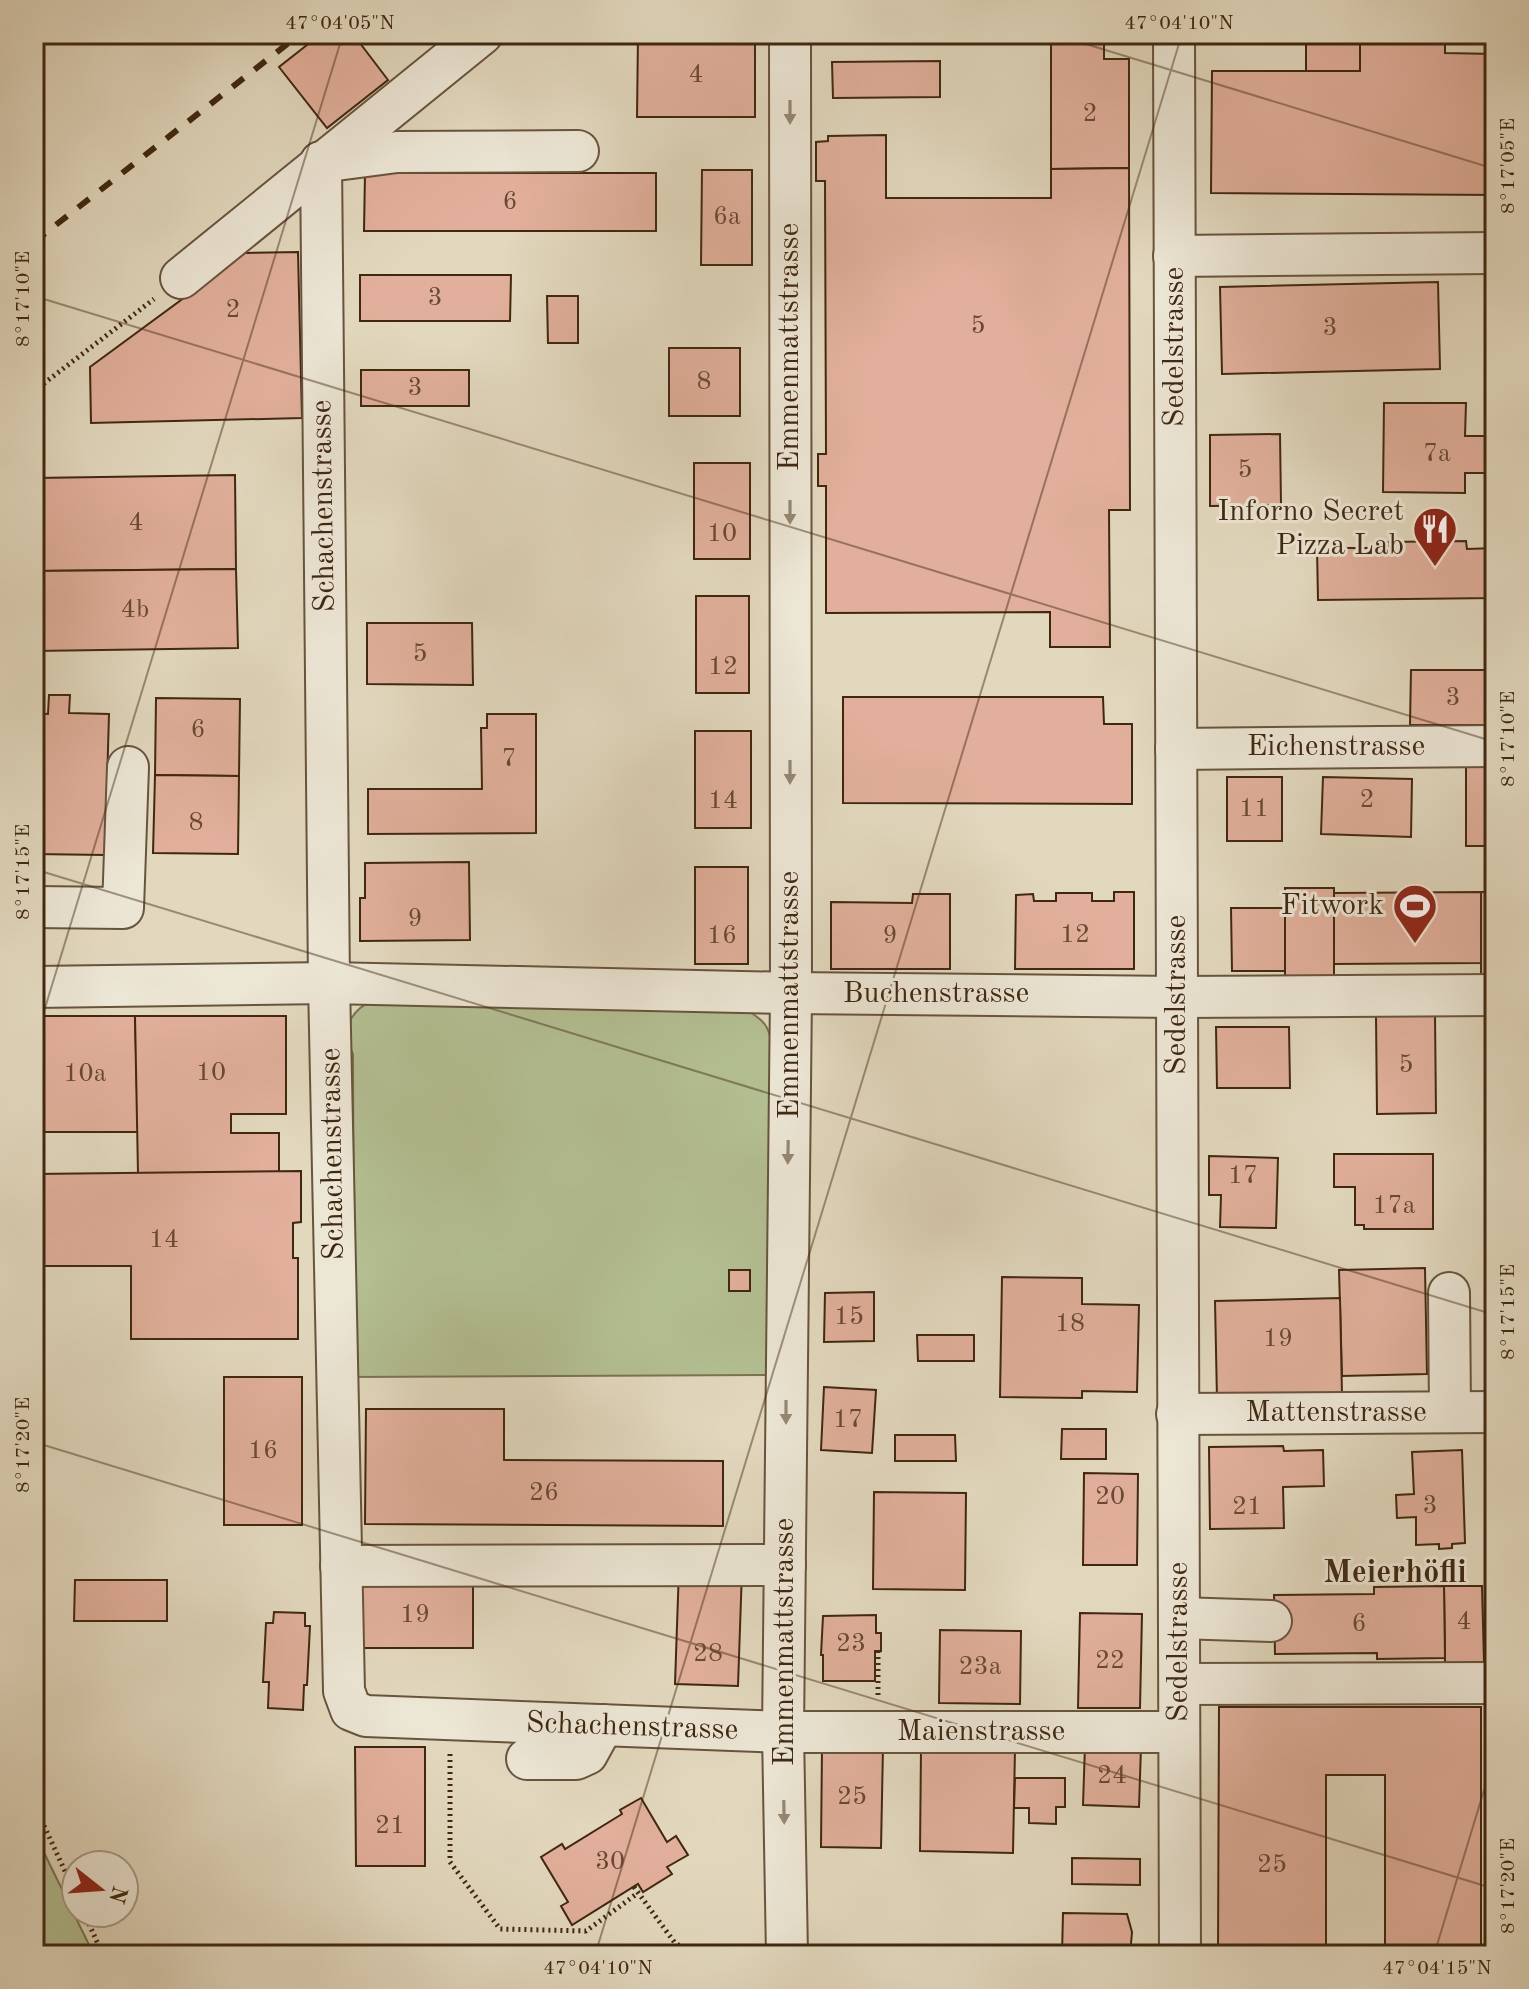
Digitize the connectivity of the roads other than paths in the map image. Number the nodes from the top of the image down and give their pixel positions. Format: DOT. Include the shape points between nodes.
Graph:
graph roads {
  1 [pos="482,34"];
  2 [pos="790,34"];
  3 [pos="1174,34"];
  4 [pos="578,151"];
  5 [pos="321,162"];
  6 [pos="1495,253"];
  7 [pos="1174,256"];
  8 [pos="181,278"];
  9 [pos="1495,746"];
  10 [pos="1176,749"];
  11 [pos="128,767"];
  12 [pos="34,907"];
  13 [pos="329,983"];
  14 [pos="34,987"];
  15 [pos="791,993"];
  16 [pos="1495,995"];
  17 [pos="1177,997"];
  18 [pos="1449,1293"];
  19 [pos="1450,1412"];
  20 [pos="1495,1412"];
  21 [pos="1177,1414"];
  22 [pos="785,1565"];
  23 [pos="341,1566"];
  24 [pos="1179,1618"];
  25 [pos="1271,1621"];
  26 [pos="1495,1683"];
  27 [pos="1180,1684"];
  28 [pos="603,1725"];
  29 [pos="783,1732"];
  30 [pos="1179,1732"];
  31 [pos="527,1759"];
  32 [pos="787,1955"];
  33 [pos="1180,1955"];
  1 -- 5 [label="street"];
  2 -- 15 [label="street, Emmenmattstrasse, one-way" via="806,933"];
  3 -- 7 [label="street, Sedelstrasse"];
  4 -- 5 [label="street" via="397,152"];
  5 -- 8 [label="street"];
  5 -- 13 [label="street, Schachenstrasse"];
  6 -- 7 [label="street"];
  7 -- 10 [label="street, Sedelstrasse"];
  9 -- 10 [label="street, Eichenstrasse"];
  10 -- 17 [label="street, Sedelstrasse"];
  11 -- 12 [label="street" via="123,908"];
  13 -- 14 [label="street, Buchenstrasse"];
  13 -- 15 [label="street, Buchenstrasse"];
  13 -- 23 [label="street, Schachenstrasse"];
  15 -- 17 [label="street, Buchenstrasse"];
  15 -- 22 [label="street, Emmenmattstrasse, one-way"];
  16 -- 17 [label="street, Buchenstrasse"];
  17 -- 21 [label="street, Sedelstrasse"];
  18 -- 19 [label="street"];
  19 -- 20 [label="street, Mattenstrasse"];
  19 -- 21 [label="street, Mattenstrasse"];
  21 -- 24 [label="street, Sedelstrasse"];
  22 -- 23 [label="street"];
  22 -- 29 [label="street, Emmenmattstrasse"];
  23 -- 28 [label="street, Schachenstrasse" via="344,1691 351,1710 366,1716"];
  24 -- 25 [label="street"];
  24 -- 27 [label="street, Sedelstrasse"];
  26 -- 27 [label="street"];
  27 -- 30 [label="street, Sedelstrasse"];
  28 -- 29 [label="street, Schachenstrasse"];
  28 -- 31 [label="street" via="587,1754 576,1759"];
  29 -- 30 [label="street, Maienstrasse"];
  29 -- 32 [label="street, Emmenmattstrasse, one-way"];
  30 -- 33 [label="street, Sedelstrasse"];
}
